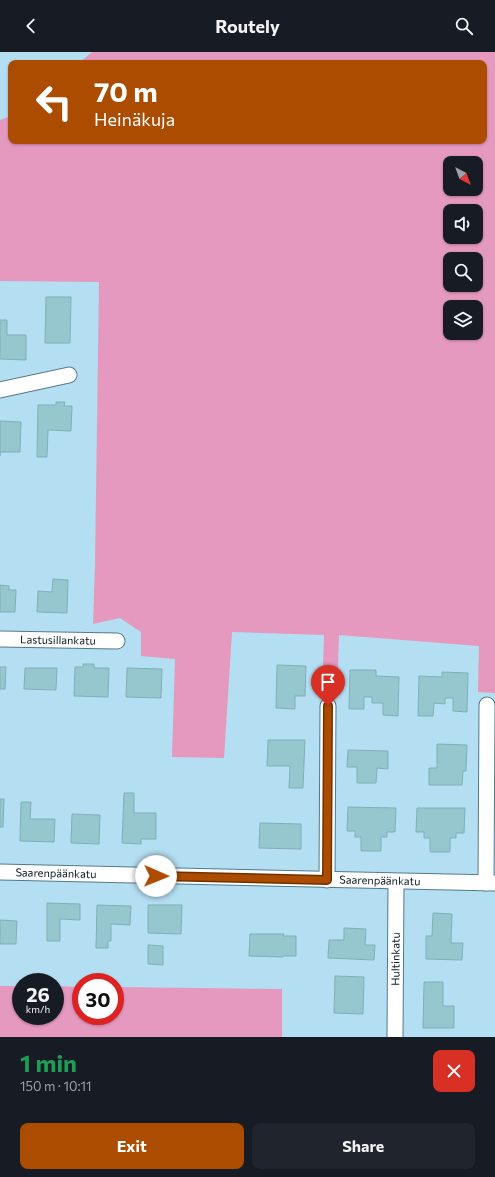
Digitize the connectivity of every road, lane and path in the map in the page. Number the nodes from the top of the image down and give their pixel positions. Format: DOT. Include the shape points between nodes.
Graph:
graph roads {
  1 [pos="69,374"];
  2 [pos="0,390"];
  3 [pos="0,639"];
  4 [pos="116,641"];
  5 [pos="487,705"];
  6 [pos="328,706"];
  7 [pos="0,872"];
  8 [pos="327,880"];
  9 [pos="396,882"];
  10 [pos="491,883"];
  11 [pos="394,1037"];
  1 -- 2 [label="street"];
  3 -- 4 [label="street, Lastusillankatu"];
  5 -- 10 [label="street"];
  6 -- 8 [label="street"];
  7 -- 8 [label="street, Saarenpäänkatu"];
  8 -- 9 [label="street, Saarenpäänkatu"];
  9 -- 10 [label="street, Saarenpäänkatu"];
  9 -- 11 [label="street, Hultinkatu"];
}
